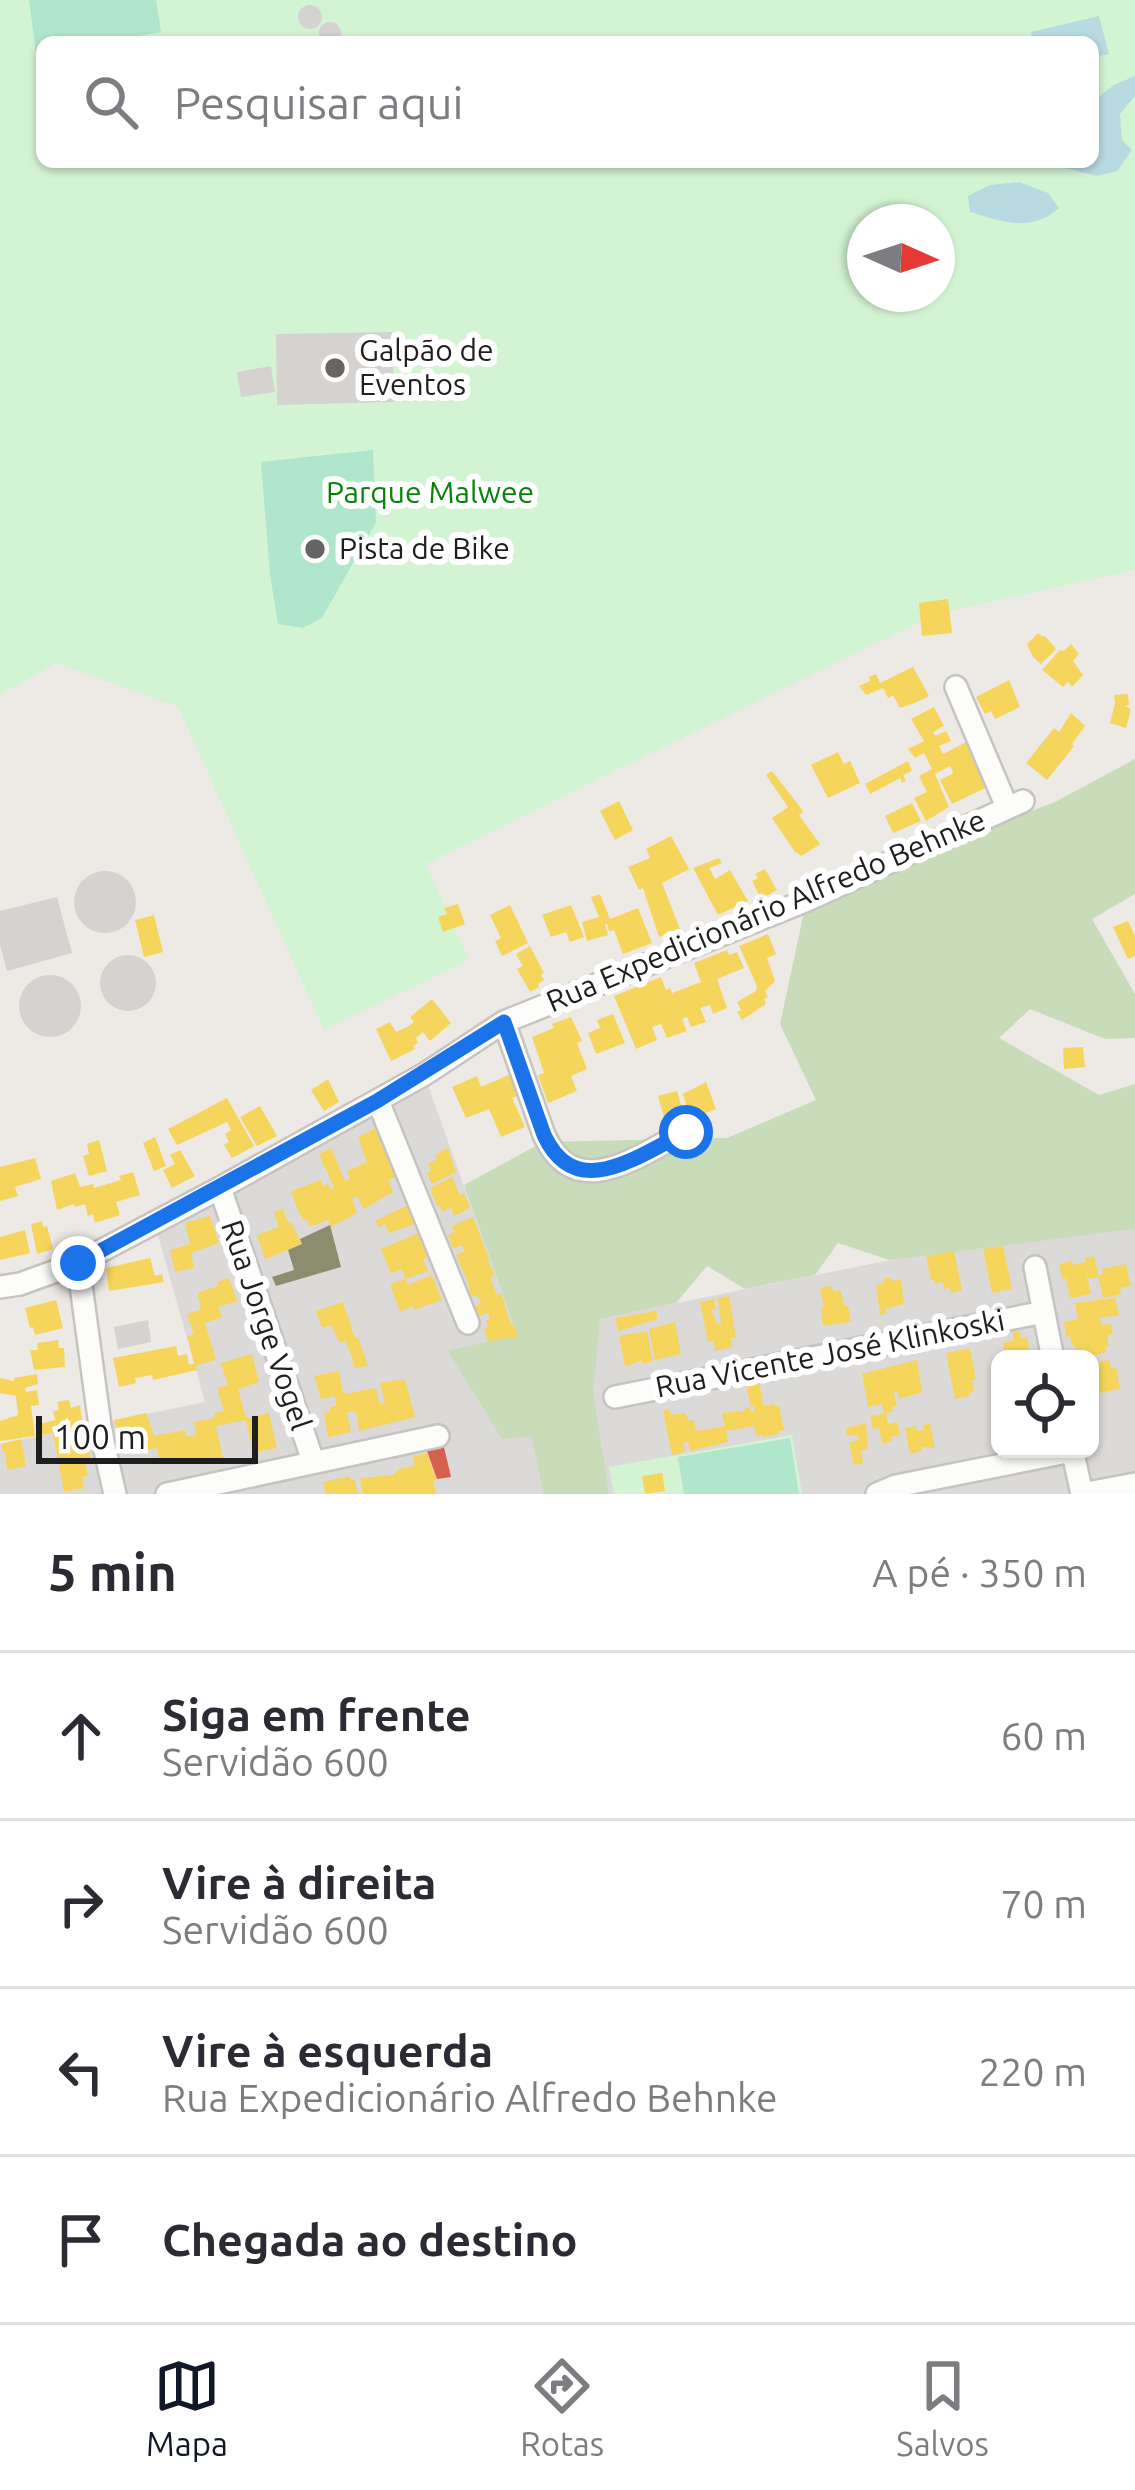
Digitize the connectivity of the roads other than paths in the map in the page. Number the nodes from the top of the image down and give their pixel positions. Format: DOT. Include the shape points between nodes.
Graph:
graph roads {
  1 [pos="956,686"];
  2 [pos="504,1022"];
  3 [pos="377,1101"];
  4 [pos="686,1132"];
  5 [pos="220,1188"];
  6 [pos="78,1263"];
  7 [pos="1035,1267"];
  8 [pos="0,1287"];
  9 [pos="1044,1312"];
  10 [pos="468,1323"];
  11 [pos="1051,1350"];
  12 [pos="615,1396"];
  13 [pos="438,1436"];
  14 [pos="1033,1458"];
  15 [pos="1074,1458"];
  16 [pos="313,1461"];
  17 [pos="1135,1484"];
  18 [pos="115,1494"];
  19 [pos="166,1494"];
  20 [pos="877,1494"];
  21 [pos="1082,1494"];
  1 -- 2 [label="street, Rua Expedicionário Alfredo Behnke" via="1015,804 805,901"];
  2 -- 3 [label="street, Rua Expedicionário Alfredo Behnke"];
  2 -- 4 [label="street" via="544,1135 565,1165 601,1171"];
  3 -- 5 [label="street, Rua Expedicionário Alfredo Behnke"];
  3 -- 10 [label="street"];
  5 -- 6 [label="street, Rua Expedicionário Alfredo Behnke"];
  5 -- 16 [label="street, Rua Jorge Vogel"];
  6 -- 8 [label="street, Rua Expedicionário Alfredo Behnke"];
  6 -- 18 [label="street"];
  7 -- 9 [label="street"];
  9 -- 11 [label="street"];
  9 -- 12 [label="street, Rua Vicente José Klinkoski"];
  13 -- 16 [label="street"];
  14 -- 20 [label="street"];
  15 -- 21 [label="street"];
  16 -- 19 [label="street"];
  17 -- 21 [label="street"];
}
